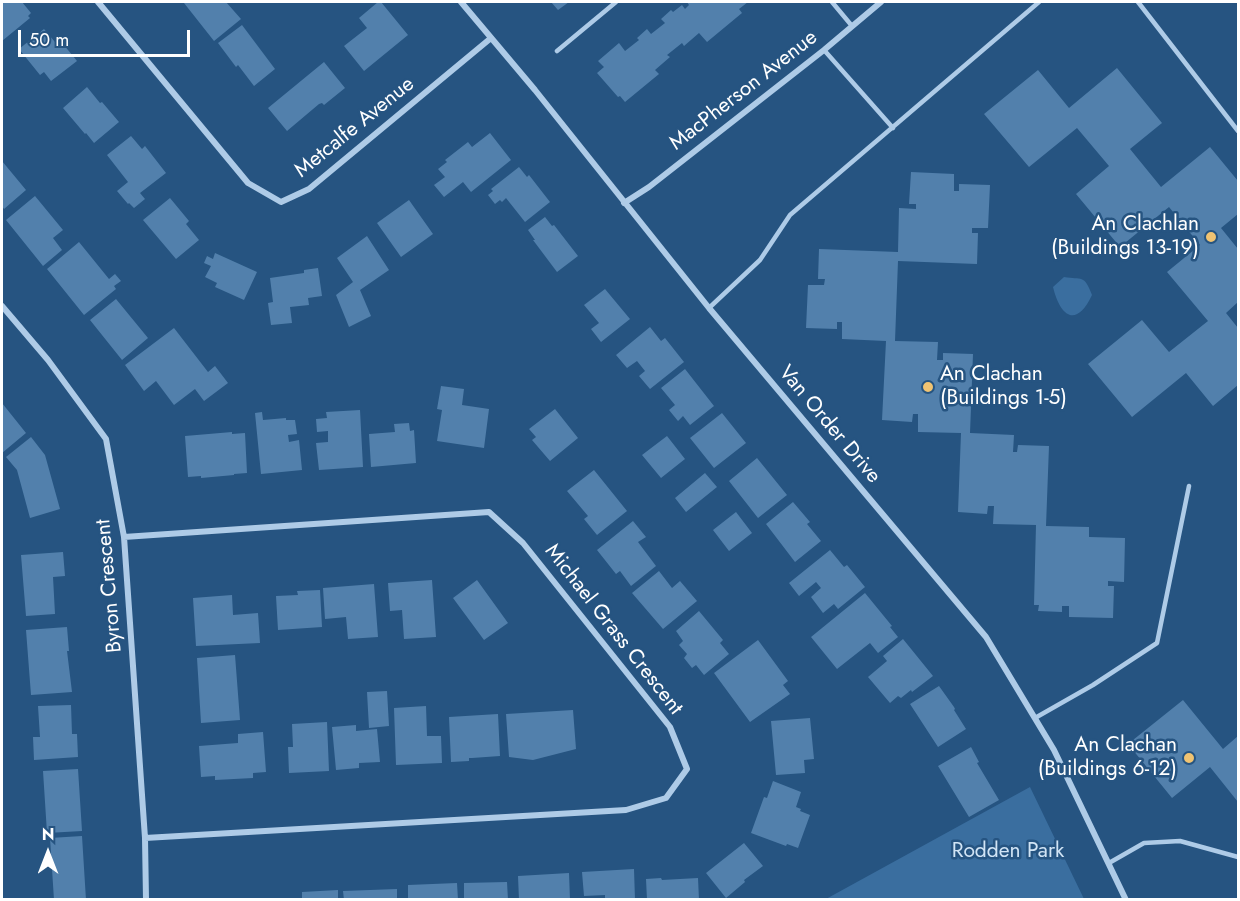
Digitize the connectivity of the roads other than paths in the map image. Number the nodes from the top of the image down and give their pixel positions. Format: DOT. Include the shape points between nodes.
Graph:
graph roads {
  1 [pos="98,2"];
  2 [pos="461,2"];
  3 [pos="616,2"];
  4 [pos="832,2"];
  5 [pos="881,2"];
  6 [pos="1039,2"];
  7 [pos="1138,2"];
  8 [pos="852,26"];
  9 [pos="491,38"];
  10 [pos="824,50"];
  11 [pos="557,51"];
  12 [pos="893,128"];
  13 [pos="1239,131"];
  14 [pos="624,203"];
  15 [pos="2,306"];
  16 [pos="708,308"];
  17 [pos="1189,486"];
  18 [pos="124,537"];
  19 [pos="1035,718"];
  20 [pos="145,838"];
  21 [pos="1239,857"];
  22 [pos="1109,863"];
  23 [pos="146,900"];
  24 [pos="1126,900"];
  1 -- 9 [label="street, Metcalfe Avenue" via="248,183 281,202 309,189"];
  2 -- 9 [label="street, Van Order Drive"];
  3 -- 11 [label="lane"];
  4 -- 8 [label="lane"];
  5 -- 8 [label="street, MacPherson Avenue"];
  6 -- 12 [label="lane"];
  7 -- 13 [label="lane"];
  8 -- 10 [label="street, MacPherson Avenue"];
  9 -- 14 [label="street, Van Order Drive"];
  10 -- 12 [label="lane"];
  10 -- 14 [label="street, MacPherson Avenue"];
  12 -- 16 [label="lane" via="790,215 760,260"];
  14 -- 16 [label="street, Van Order Drive"];
  15 -- 18 [label="street, Byron Crescent" via="106,439"];
  16 -- 19 [label="street, Van Order Drive" via="986,637"];
  17 -- 19 [label="lane" via="1157,643"];
  18 -- 20 [label="street, Byron Crescent"];
  18 -- 20 [label="street, Michael Grass Crescent" via="489,512 523,543 670,727 687,769 666,798 626,810"];
  19 -- 22 [label="street, Van Order Drive"];
  20 -- 23 [label="street, Byron Crescent"];
  21 -- 22 [label="lane" via="1180,841 1144,843"];
  22 -- 24 [label="street, Van Order Drive"];
}
